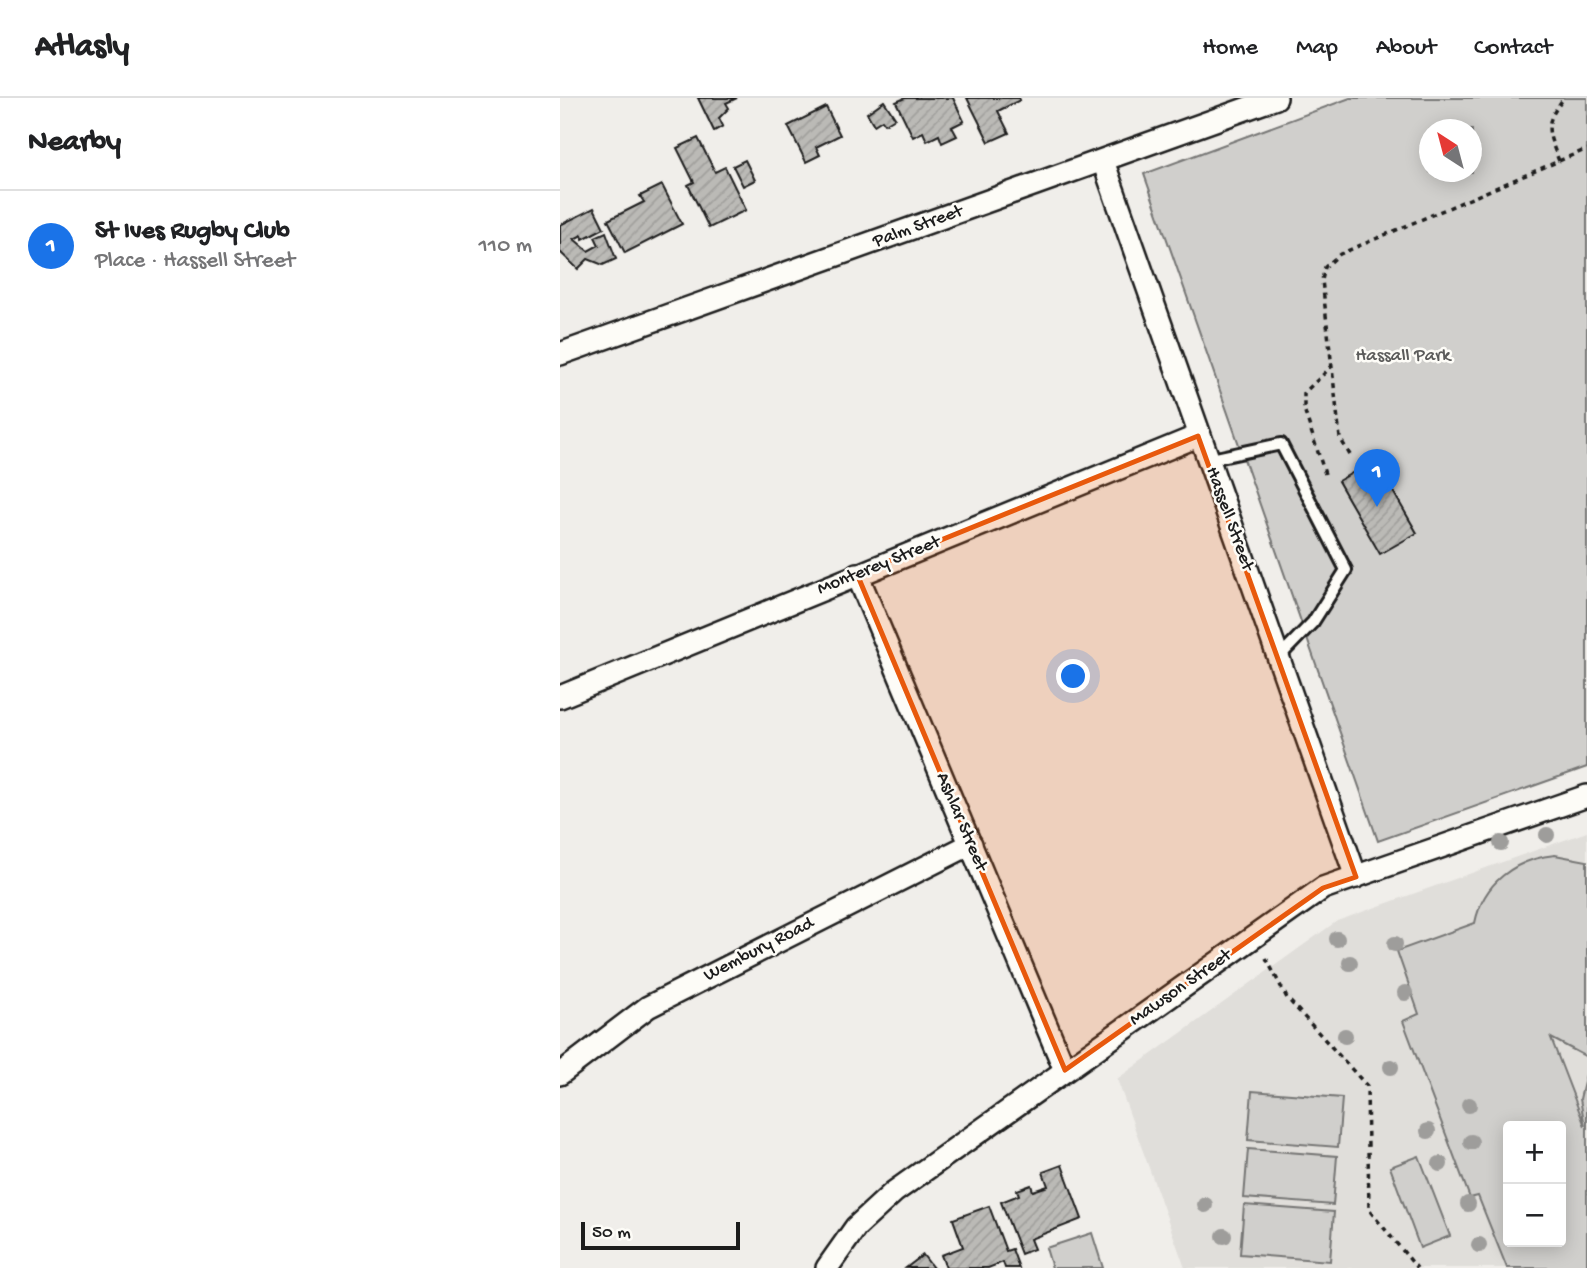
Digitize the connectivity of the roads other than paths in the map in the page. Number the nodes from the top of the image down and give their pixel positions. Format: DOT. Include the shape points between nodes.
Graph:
graph roads {
  1 [pos="1276,98"];
  2 [pos="1103,161"];
  3 [pos="560,355"];
  4 [pos="1198,436"];
  5 [pos="1207,460"];
  6 [pos="858,574"];
  7 [pos="1279,657"];
  8 [pos="560,697"];
  9 [pos="1587,796"];
  10 [pos="971,844"];
  11 [pos="1356,877"];
  12 [pos="1065,1070"];
  13 [pos="560,1074"];
  14 [pos="827,1268"];
  1 -- 2 [label="street, Palm Street"];
  2 -- 3 [label="street, Palm Street"];
  2 -- 4 [label="street, Hassell Street"];
  4 -- 5 [label="street, Hassell Street"];
  4 -- 6 [label="street, Monterey Street"];
  5 -- 7 [label="street, Hassell Street"];
  5 -- 7 [label="lane" via="1281,444 1346,570 1313,622"];
  6 -- 8 [label="street, Monterey Street"];
  6 -- 10 [label="street, Ashlar Street"];
  7 -- 11 [label="street, Hassell Street"];
  9 -- 11 [label="street, Mawson Street"];
  10 -- 12 [label="street, Ashlar Street"];
  10 -- 13 [label="street, Wembury Road" via="648,1007"];
  11 -- 12 [label="street, Mawson Street" via="1323,888"];
  12 -- 14 [label="street, Mawson Street" via="894,1192 856,1227"];
}
